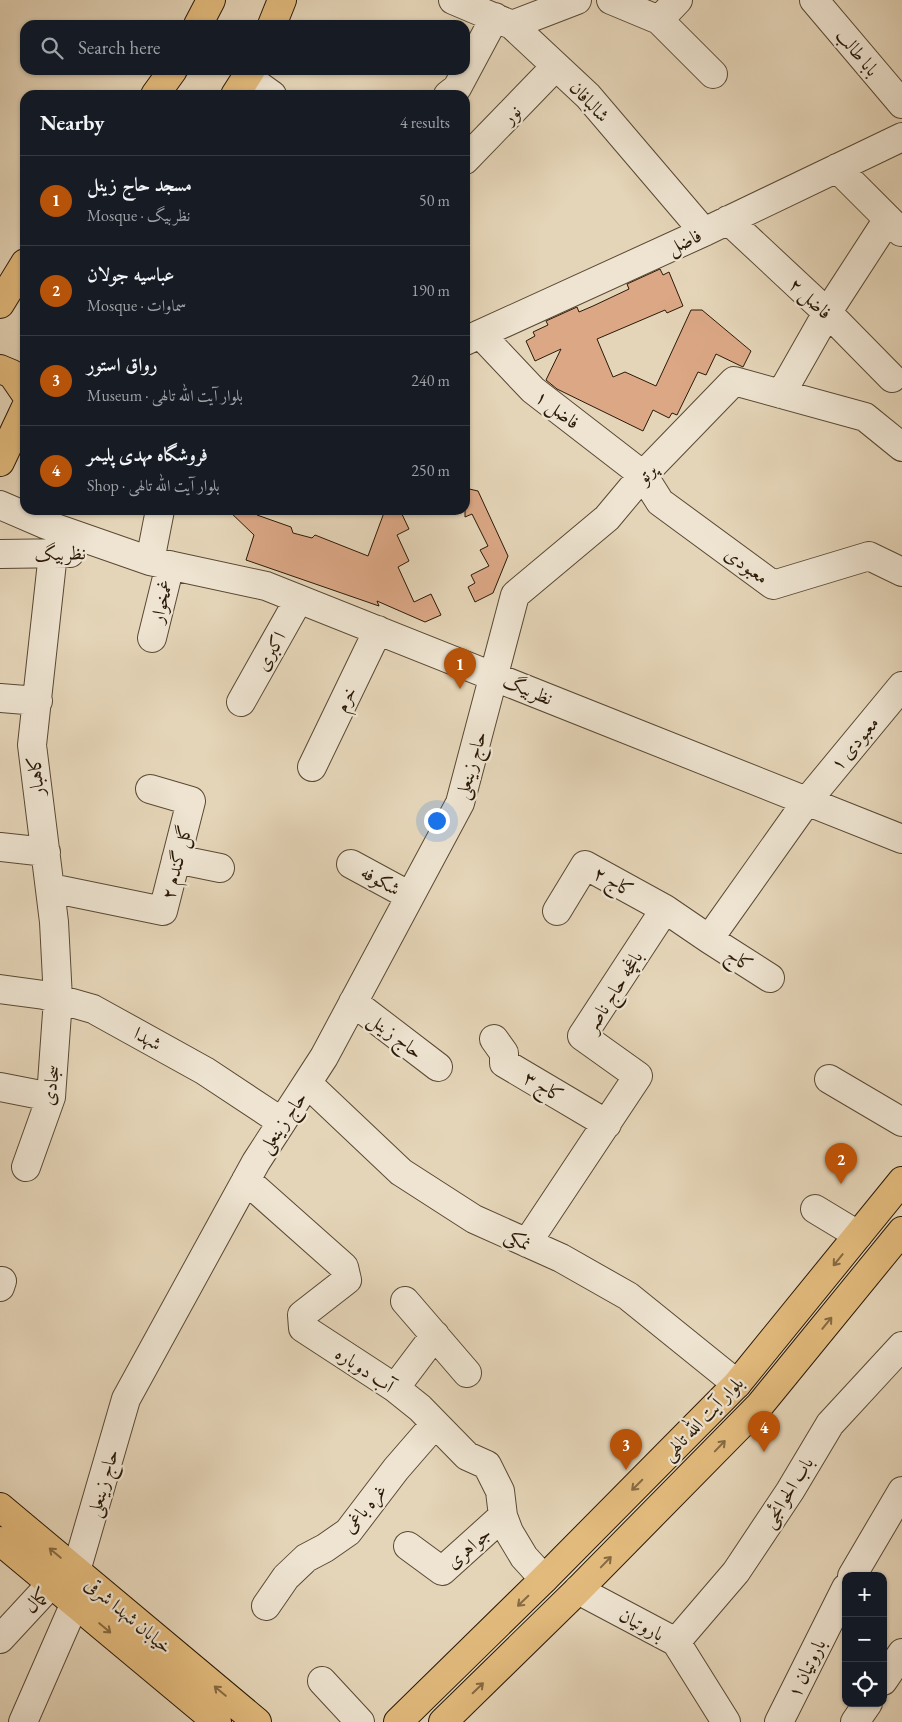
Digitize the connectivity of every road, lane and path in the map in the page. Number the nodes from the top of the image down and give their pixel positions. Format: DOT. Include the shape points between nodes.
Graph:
graph roads {
  1 [pos="211,0"];
  2 [pos="282,0"];
  3 [pos="453,0"];
  4 [pos="578,0"];
  5 [pos="610,0"];
  6 [pos="678,0"];
  7 [pos="814,0"];
  8 [pos="201,20"];
  9 [pos="274,20"];
  10 [pos="659,20"];
  11 [pos="503,21"];
  12 [pos="556,66"];
  13 [pos="470,68"];
  14 [pos="714,74"];
  15 [pos="169,75"];
  16 [pos="465,75"];
  17 [pos="244,81"];
  18 [pos="159,90"];
  19 [pos="262,90"];
  20 [pos="454,90"];
  21 [pos="902,104"];
  22 [pos="902,137"];
  23 [pos="470,155"];
  24 [pos="837,168"];
  25 [pos="716,226"];
  26 [pos="895,226"];
  27 [pos="20,272"];
  28 [pos="0,304"];
  29 [pos="827,313"];
  30 [pos="472,337"];
  31 [pos="0,369"];
  32 [pos="892,378"];
  33 [pos="20,386"];
  34 [pos="781,394"];
  35 [pos="20,420"];
  36 [pos="902,447"];
  37 [pos="0,462"];
  38 [pos="643,475"];
  39 [pos="0,505"];
  40 [pos="20,509"];
  41 [pos="160,515"];
  42 [pos="54,517"];
  43 [pos="119,551"];
  44 [pos="53,553"];
  45 [pos="0,554"];
  46 [pos="160,563"];
  47 [pos="902,572"];
  48 [pos="299,599"];
  49 [pos="378,630"];
  50 [pos="152,638"];
  51 [pos="493,675"];
  52 [pos="902,686"];
  53 [pos="0,698"];
  54 [pos="38,701"];
  55 [pos="241,702"];
  56 [pos="312,767"];
  57 [pos="150,789"];
  58 [pos="807,801"];
  59 [pos="902,839"];
  60 [pos="0,847"];
  61 [pos="46,852"];
  62 [pos="176,859"];
  63 [pos="352,864"];
  64 [pos="220,868"];
  65 [pos="50,888"];
  66 [pos="410,896"];
  67 [pos="664,909"];
  68 [pos="557,912"];
  69 [pos="709,939"];
  70 [pos="770,978"];
  71 [pos="0,989"];
  72 [pos="58,999"];
  73 [pos="353,1002"];
  74 [pos="494,1039"];
  75 [pos="438,1067"];
  76 [pos="829,1079"];
  77 [pos="308,1084"];
  78 [pos="0,1088"];
  79 [pos="51,1097"];
  80 [pos="282,1122"];
  81 [pos="902,1122"];
  82 [pos="606,1124"];
  83 [pos="26,1167"];
  84 [pos="246,1180"];
  85 [pos="902,1181"];
  86 [pos="815,1209"];
  87 [pos="902,1231"];
  88 [pos="858,1235"];
  89 [pos="528,1243"];
  90 [pos="405,1301"];
  91 [pos="435,1335"];
  92 [pos="902,1346"];
  93 [pos="467,1373"];
  94 [pos="737,1384"];
  95 [pos="395,1388"];
  96 [pos="435,1424"];
  97 [pos="902,1491"];
  98 [pos="0,1508"];
  99 [pos="503,1516"];
  100 [pos="0,1541"];
  101 [pos="408,1546"];
  102 [pos="76,1571"];
  103 [pos="854,1572"];
  104 [pos="544,1580"];
  105 [pos="51,1584"];
  106 [pos="578,1590"];
  107 [pos="842,1596"];
  108 [pos="75,1604"];
  109 [pos="266,1606"];
  110 [pos="0,1639"];
  111 [pos="676,1642"];
  112 [pos="902,1653"];
  113 [pos="887,1674"];
  114 [pos="322,1681"];
  115 [pos="865,1707"];
  116 [pos="23,1722"];
  117 [pos="217,1722"];
  118 [pos="257,1722"];
  119 [pos="360,1722"];
  120 [pos="398,1722"];
  121 [pos="443,1722"];
  122 [pos="726,1722"];
  123 [pos="779,1722"];
  124 [pos="855,1722"];
  1 -- 8 [label="main road"];
  2 -- 9 [label="main road"];
  3 -- 11 [label="street, شالبافان"];
  4 -- 11 [label="street"];
  5 -- 10 [label="street"];
  6 -- 10 [label="street"];
  7 -- 21 [label="street, بابا طالب"];
  10 -- 14 [label="street"];
  11 -- 12 [label="street, شالبافان"];
  11 -- 13 [label="street"];
  12 -- 23 [label="street, نور"];
  12 -- 25 [label="street, شالبافان"];
  15 -- 18 [label="main road"];
  16 -- 20 [label="street"];
  17 -- 19 [label="street"];
  22 -- 24 [label="street, فاضل"];
  24 -- 25 [label="street, فاضل"];
  24 -- 26 [label="street"];
  25 -- 29 [label="street, فاضل ۲"];
  25 -- 30 [label="street, فاضل"];
  26 -- 29 [label="street"];
  27 -- 28 [label="main road"];
  29 -- 32 [label="street, فاضل ۲"];
  29 -- 34 [label="street"];
  30 -- 38 [label="street, فاضل ۱" via="533,390"];
  31 -- 33 [label="main road" via="12,374"];
  34 -- 36 [label="street, پرتو" via="865,417"];
  34 -- 38 [label="street, پرتو" via="734,381"];
  35 -- 37 [label="main road"];
  38 -- 47 [label="street, معبودی" via="660,502 774,585 869,556"];
  38 -- 51 [label="street, پرتو" via="607,518 515,594"];
  39 -- 40 [label="street, نظربیگ"];
  41 -- 46 [label="street, غمخوار"];
  42 -- 43 [label="street, نظربیگ"];
  43 -- 44 [label="street, نظربیگ"];
  43 -- 46 [label="street, نظربیگ"];
  44 -- 45 [label="street, نظربیگ"];
  44 -- 54 [label="street, کاهبار"];
  46 -- 48 [label="street, نظربیگ" via="266,586"];
  46 -- 50 [label="street, غمخوار"];
  48 -- 49 [label="street, نظربیگ"];
  48 -- 55 [label="street, اکبری"];
  49 -- 51 [label="street, نظربیگ"];
  49 -- 56 [label="street, خرم"];
  51 -- 58 [label="street, نظربیگ"];
  51 -- 66 [label="street, حاج زینعلی" via="460,803"];
  52 -- 58 [label="street, معبودی ۱"];
  53 -- 54 [label="street"];
  54 -- 61 [label="street, کاهبار" via="32,745"];
  57 -- 62 [label="street, گل گندم ۲" via="191,801"];
  58 -- 59 [label="street, نظربیگ"];
  58 -- 69 [label="street"];
  60 -- 61 [label="street"];
  61 -- 65 [label="street, کاهبار"];
  62 -- 64 [label="street"];
  62 -- 65 [label="street, گل گندم ۲" via="163,911"];
  63 -- 66 [label="street, شکوفه"];
  65 -- 72 [label="street, کاهبار"];
  66 -- 73 [label="street, حاج زینعلی"];
  67 -- 68 [label="street, کاج ۲" via="585,866"];
  67 -- 69 [label="street"];
  67 -- 82 [label="street, باغچه حاج ناصر" via="582,1036 638,1076"];
  69 -- 70 [label="street, کاج"];
  71 -- 72 [label="street, شهدا"];
  72 -- 79 [label="street, سجادی"];
  72 -- 80 [label="street, شهدا" via="93,1009 156,1042"];
  73 -- 75 [label="street, حاج زینل"];
  73 -- 77 [label="street, حاج زینعلی"];
  74 -- 82 [label="street, کاج ۳" via="504,1053 504,1062"];
  76 -- 81 [label="street"];
  77 -- 80 [label="street, حاج زینعلی"];
  77 -- 89 [label="street, نمکی" via="401,1172 474,1219"];
  78 -- 79 [label="street"];
  79 -- 83 [label="street, سجادی"];
  80 -- 84 [label="street, حاج زینعلی"];
  82 -- 89 [label="street, باغچه حاج ناصر"];
  84 -- 95 [label="street, آب دوباره" via="344,1267 347,1280 302,1315 303,1328"];
  84 -- 102 [label="street, حاج زینعلی" via="126,1399"];
  85 -- 88 [label="main road, بلوار آیت الله تالهی"];
  86 -- 88 [label="street"];
  106 -- 87 [label="main road, بلوار آیت الله تالهی, one-way" via="760,1405"];
  88 -- 94 [label="main road, بلوار آیت الله تالهی, one-way"];
  89 -- 94 [label="street, نمکی" via="628,1296"];
  90 -- 91 [label="street"];
  91 -- 93 [label="street"];
  91 -- 95 [label="street"];
  92 -- 111 [label="street, باب الحوائجی" via="830,1424 736,1572"];
  94 -- 104 [label="main road, بلوار آیت الله تالهی, one-way"];
  95 -- 96 [label="street, آب دوباره"];
  96 -- 99 [label="street, آب دوباره" via="467,1456 487,1464 500,1491"];
  96 -- 109 [label="street, غره باغی" via="348,1532 306,1558 286,1577"];
  97 -- 103 [label="street"];
  102 -- 98 [label="main road, خیابان شهدا شرقی, one-way"];
  99 -- 101 [label="street, جواهری" via="442,1571"];
  99 -- 104 [label="street, آب دوباره" via="524,1557"];
  100 -- 105 [label="main road, خیابان شهدا شرقی"];
  118 -- 102 [label="main road, خیابان شهدا شرقی, one-way"];
  104 -- 106 [label="main road"];
  104 -- 120 [label="main road, بلوار آیت الله تالهی, one-way"];
  105 -- 108 [label="main road, خیابان شهدا شرقی"];
  105 -- 110 [label="street, کمال"];
  106 -- 111 [label="street, باروتیان"];
  121 -- 106 [label="main road, بلوار آیت الله تالهی, one-way"];
  107 -- 123 [label="street, ۱ باروتیان"];
  108 -- 116 [label="street"];
  108 -- 117 [label="main road, خیابان شهدا شرقی, one-way"];
  111 -- 122 [label="street, باروتیان"];
  112 -- 113 [label="street"];
  114 -- 119 [label="street"];
  115 -- 124 [label="street"];
}
